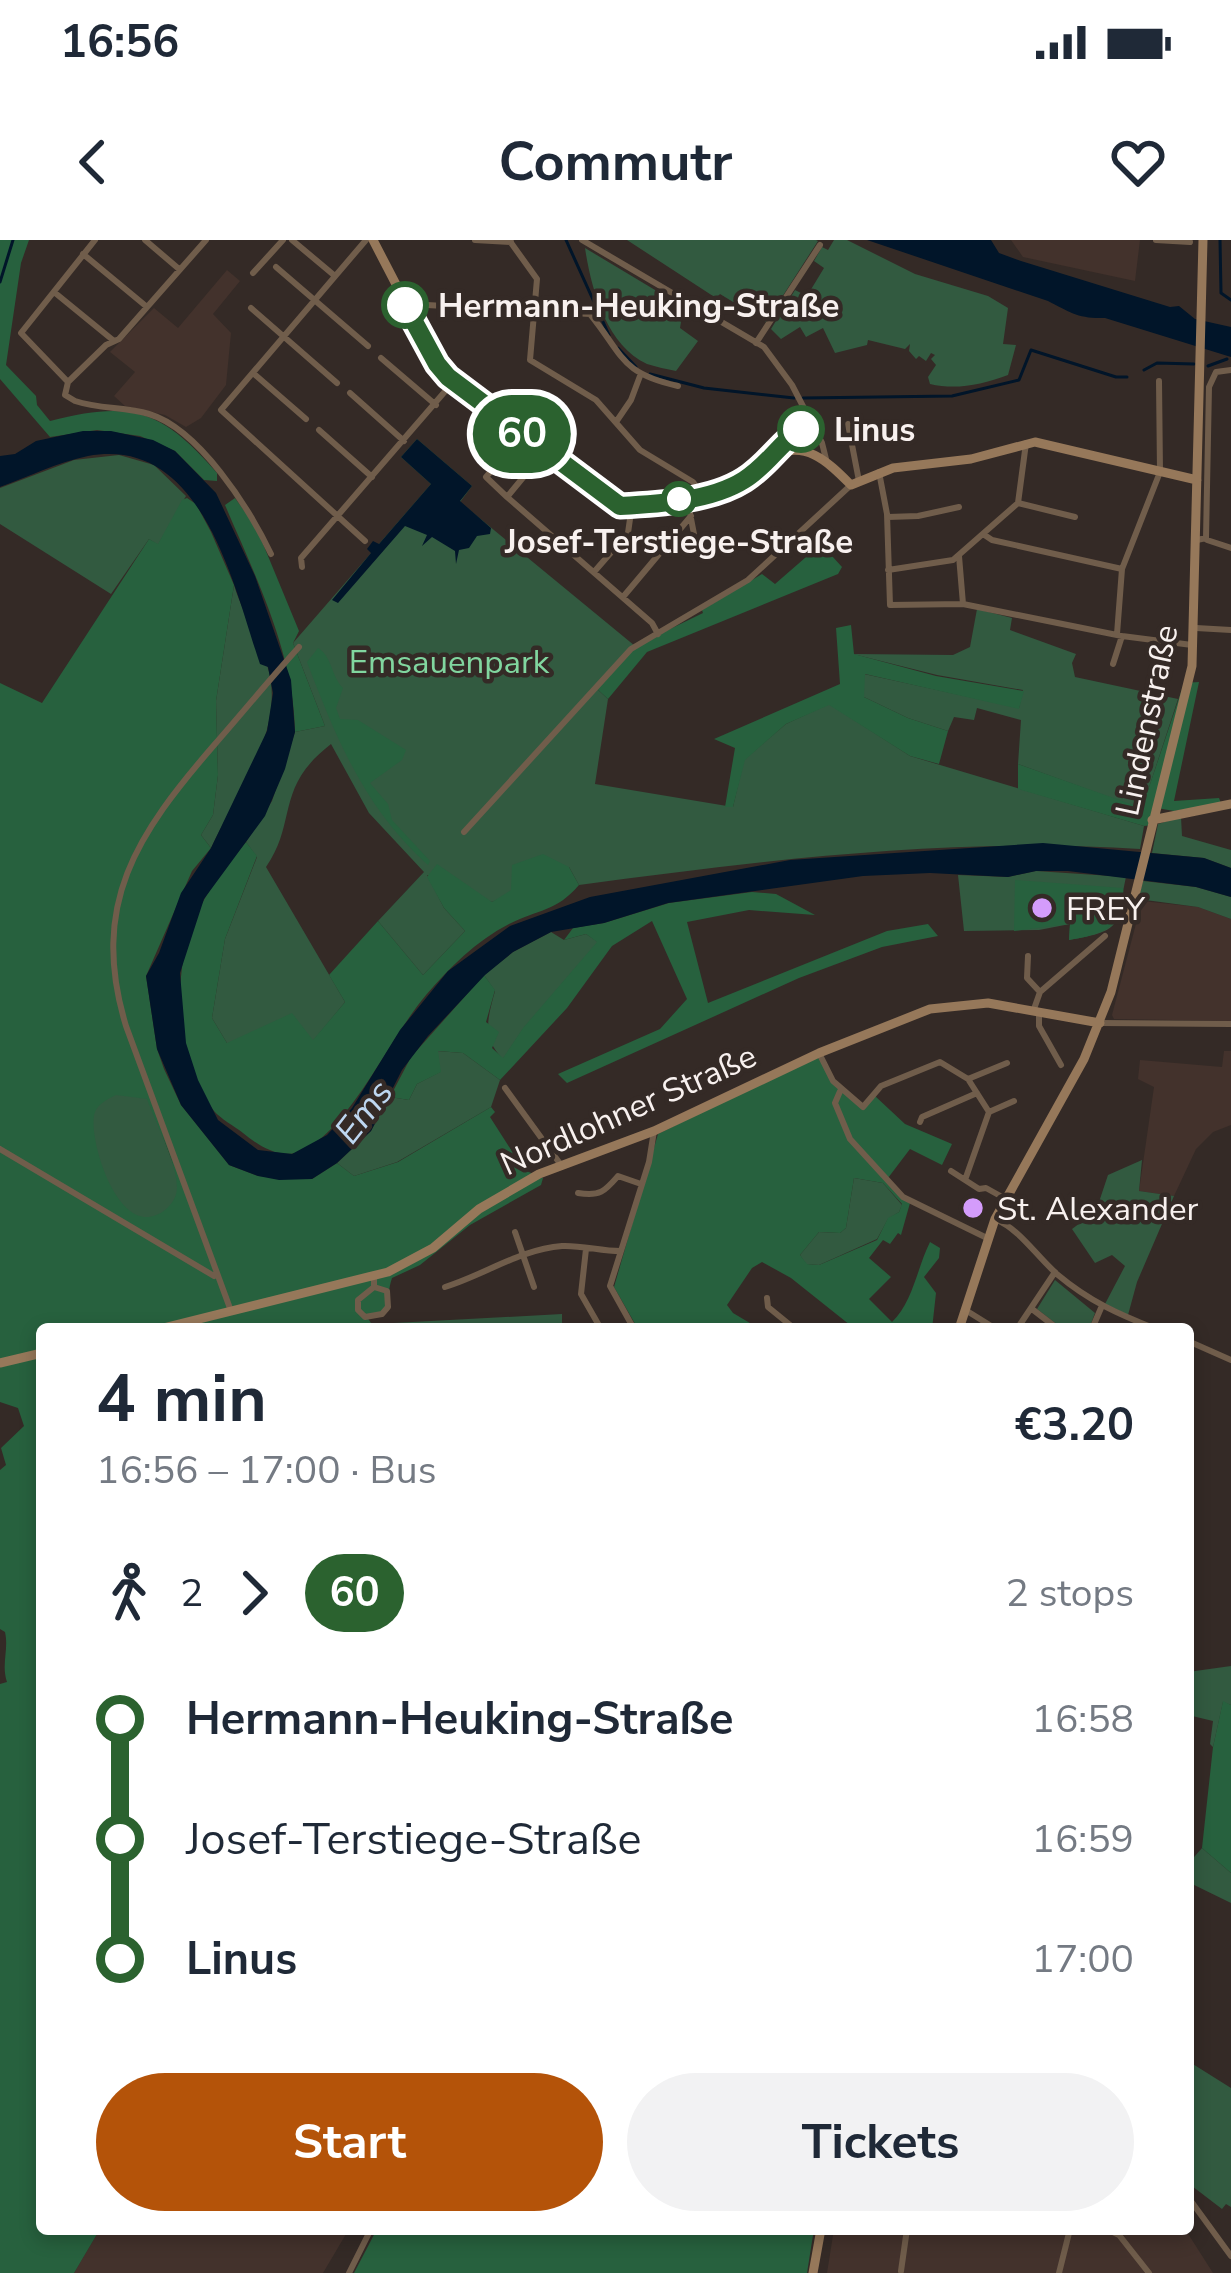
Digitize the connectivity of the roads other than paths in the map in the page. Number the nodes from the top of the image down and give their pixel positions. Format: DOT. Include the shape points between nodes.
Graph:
graph roads {
  1 [pos="95,240"];
  2 [pos="145,240"];
  3 [pos="206,240"];
  4 [pos="283,240"];
  5 [pos="292,240"];
  6 [pos="370,240"];
  7 [pos="475,240"];
  8 [pos="582,240"];
  9 [pos="1156,240"];
  10 [pos="510,241"];
  11 [pos="1197,241"];
  12 [pos="820,245"];
  13 [pos="83,254"];
  14 [pos="276,267"];
  15 [pos="179,269"];
  16 [pos="253,273"];
  17 [pos="335,276"];
  18 [pos="54,292"];
  19 [pos="315,300"];
  20 [pos="404,304"];
  21 [pos="148,307"];
  22 [pos="251,308"];
  23 [pos="533,311"];
  24 [pos="284,337"];
  25 [pos="113,341"];
  26 [pos="755,344"];
  27 [pos="368,346"];
  28 [pos="381,358"];
  29 [pos="1231,370"];
  30 [pos="253,373"];
  31 [pos="640,376"];
  32 [pos="454,381"];
  33 [pos="1159,381"];
  34 [pos="68,382"];
  35 [pos="337,382"];
  36 [pos="678,386"];
  37 [pos="350,394"];
  38 [pos="436,404"];
  39 [pos="306,419"];
  40 [pos="616,422"];
  41 [pos="811,423"];
  42 [pos="848,424"];
  43 [pos="319,430"];
  44 [pos="523,434"];
  45 [pos="404,441"];
  46 [pos="1026,443"];
  47 [pos="544,451"];
  48 [pos="1198,451"];
  49 [pos="776,455"];
  50 [pos="826,459"];
  51 [pos="879,472"];
  52 [pos="1160,472"];
  53 [pos="1174,475"];
  54 [pos="373,477"];
  55 [pos="1197,480"];
  56 [pos="855,483"];
  57 [pos="702,495"];
  58 [pos="507,497"];
  59 [pos="687,498"];
  60 [pos="1018,503"];
  61 [pos="632,506"];
  62 [pos="959,507"];
  63 [pos="691,516"];
  64 [pos="338,517"];
  65 [pos="888,517"];
  66 [pos="1075,517"];
  67 [pos="694,534"];
  68 [pos="982,534"];
  69 [pos="1202,539"];
  70 [pos="365,542"];
  71 [pos="1231,548"];
  72 [pos="271,554"];
  73 [pos="959,556"];
  74 [pos="302,567"];
  75 [pos="1122,569"];
  76 [pos="888,570"];
  77 [pos="594,572"];
  78 [pos="622,597"];
  79 [pos="963,604"];
  80 [pos="1196,628"];
  81 [pos="1231,630"];
  82 [pos="658,634"];
  83 [pos="1119,635"];
  84 [pos="1196,646"];
  85 [pos="299,647"];
  86 [pos="1113,664"];
  87 [pos="1231,804"];
  88 [pos="1152,820"];
  89 [pos="464,832"];
  90 [pos="1105,936"];
  91 [pos="1028,956"];
  92 [pos="1040,992"];
  93 [pos="1037,1011"];
  94 [pos="1100,1023"];
  95 [pos="1231,1024"];
  96 [pos="819,1053"];
  97 [pos="1007,1063"];
  98 [pos="1061,1065"];
  99 [pos="968,1079"];
  100 [pos="506,1088"];
  101 [pos="841,1089"];
  102 [pos="977,1093"];
  103 [pos="1014,1101"];
  104 [pos="989,1112"];
  105 [pos="920,1122"];
  106 [pos="654,1131"];
  107 [pos="0,1149"];
  108 [pos="561,1165"];
  109 [pos="951,1171"];
  110 [pos="965,1180"];
  111 [pos="641,1184"];
  112 [pos="578,1193"];
  113 [pos="1004,1198"];
  114 [pos="994,1219"];
  115 [pos="515,1232"];
  116 [pos="987,1238"];
  117 [pos="586,1249"];
  118 [pos="620,1252"];
  119 [pos="524,1258"];
  120 [pos="1055,1272"];
  121 [pos="218,1278"];
  122 [pos="374,1282"];
  123 [pos="446,1287"];
  124 [pos="534,1287"];
  125 [pos="767,1298"];
  126 [pos="1101,1308"];
  127 [pos="1032,1309"];
  128 [pos="964,1310"];
  129 [pos="231,1312"];
  130 [pos="184,1323"];
  131 [pos="598,1323"];
  132 [pos="630,1323"];
  133 [pos="788,1323"];
  134 [pos="961,1323"];
  135 [pos="986,1323"];
  136 [pos="1021,1323"];
  137 [pos="1050,1323"];
  138 [pos="1095,1323"];
  139 [pos="1140,1323"];
  140 [pos="1194,1344"];
  141 [pos="36,1354"];
  142 [pos="1231,1360"];
  143 [pos="0,1363"];
  144 [pos="1194,2205"];
  145 [pos="368,2235"];
  146 [pos="820,2235"];
  147 [pos="906,2235"];
  148 [pos="1068,2235"];
  149 [pos="1118,2235"];
  150 [pos="1231,2256"];
  151 [pos="901,2271"];
  152 [pos="349,2273"];
  153 [pos="813,2273"];
  154 [pos="1059,2273"];
  155 [pos="1149,2273"];
  1 -- 13 [label="street"];
  2 -- 15 [label="street"];
  3 -- 15 [label="street"];
  4 -- 16 [label="street"];
  5 -- 17 [label="street"];
  6 -- 17 [label="street"];
  6 -- 20 [label="street"];
  7 -- 10 [label="street"];
  8 -- 26 [label="street"];
  9 -- 11 [label="street"];
  10 -- 23 [label="street" via="536,275"];
  11 -- 48 [label="street, Lindenstraße"];
  12 -- 26 [label="street"];
  13 -- 18 [label="street"];
  13 -- 21 [label="street"];
  14 -- 19 [label="street"];
  15 -- 21 [label="street"];
  17 -- 19 [label="street"];
  18 -- 25 [label="street"];
  18 -- 34 [label="street" via="21,333"];
  19 -- 24 [label="street"];
  19 -- 27 [label="street"];
  20 -- 23 [label="street"];
  20 -- 32 [label="street"];
  21 -- 25 [label="street"];
  22 -- 24 [label="street"];
  23 -- 31 [label="street" via="590,314"];
  23 -- 40 [label="street" via="530,361"];
  24 -- 30 [label="street"];
  24 -- 35 [label="street"];
  25 -- 34 [label="street"];
  26 -- 41 [label="street"];
  28 -- 38 [label="street"];
  29 -- 69 [label="street, Lindenstraße" via="1219,369 1208,396"];
  30 -- 39 [label="street"];
  30 -- 64 [label="street" via="222,413"];
  31 -- 36 [label="street"];
  31 -- 40 [label="street"];
  32 -- 38 [label="street"];
  32 -- 44 [label="street"];
  33 -- 52 [label="street"];
  34 -- 72 [label="street" via="65,395 74,401 153,415 185,434"];
  37 -- 45 [label="street"];
  38 -- 45 [label="street"];
  40 -- 57 [label="street"];
  41 -- 49 [label="street"];
  41 -- 50 [label="street"];
  42 -- 56 [label="street"];
  43 -- 54 [label="street"];
  44 -- 47 [label="street"];
  44 -- 58 [label="street" via="486,477"];
  45 -- 54 [label="street"];
  46 -- 51 [label="street"];
  46 -- 52 [label="street"];
  46 -- 60 [label="street"];
  47 -- 58 [label="street"];
  47 -- 61 [label="street" via="615,505"];
  48 -- 53 [label="street"];
  48 -- 55 [label="street, Lindenstraße"];
  49 -- 50 [label="street"];
  49 -- 57 [label="street" via="745,480"];
  50 -- 56 [label="street"];
  51 -- 56 [label="street"];
  51 -- 65 [label="street"];
  52 -- 53 [label="street"];
  52 -- 75 [label="street"];
  53 -- 55 [label="street"];
  54 -- 64 [label="street"];
  55 -- 69 [label="street, Lindenstraße"];
  56 -- 82 [label="street" via="748,580"];
  57 -- 59 [label="street"];
  58 -- 77 [label="street"];
  59 -- 61 [label="street"];
  59 -- 63 [label="street"];
  60 -- 66 [label="street"];
  60 -- 68 [label="street"];
  61 -- 77 [label="street" via="628,533"];
  62 -- 65 [label="street"];
  63 -- 67 [label="street"];
  63 -- 78 [label="street"];
  64 -- 70 [label="street"];
  64 -- 74 [label="street" via="301,558"];
  65 -- 76 [label="street"];
  68 -- 73 [label="street"];
  68 -- 75 [label="street"];
  69 -- 71 [label="street"];
  69 -- 80 [label="street, Lindenstraße"];
  73 -- 76 [label="street"];
  73 -- 79 [label="street"];
  75 -- 83 [label="street"];
  76 -- 79 [label="street" via="890,605"];
  77 -- 78 [label="street"];
  78 -- 82 [label="street"];
  79 -- 83 [label="street"];
  80 -- 81 [label="street"];
  80 -- 84 [label="street, Lindenstraße"];
  82 -- 89 [label="street" via="631,649"];
  83 -- 84 [label="street"];
  83 -- 86 [label="street"];
  84 -- 88 [label="street, Lindenstraße"];
  85 -- 121 [label="street" via="167,800 138,843 118,896 112,949 127,1026"];
  87 -- 88 [label="street"];
  88 -- 94 [label="street, Lindenstraße"];
  90 -- 92 [label="street"];
  91 -- 92 [label="street" via="1025,973"];
  92 -- 93 [label="street"];
  93 -- 94 [label="street, Nordlohner Straße"];
  93 -- 96 [label="street, Nordlohner Straße" via="988,1003 934,1008"];
  93 -- 98 [label="street"];
  94 -- 95 [label="street"];
  94 -- 113 [label="street, Lindenstraße"];
  96 -- 101 [label="street"];
  96 -- 106 [label="street, Nordlohner Straße"];
  97 -- 99 [label="street"];
  99 -- 101 [label="street" via="940,1062 881,1087 863,1107"];
  99 -- 102 [label="street"];
  100 -- 108 [label="street"];
  101 -- 116 [label="street" via="841,1123 890,1185"];
  102 -- 104 [label="street"];
  102 -- 105 [label="street"];
  103 -- 104 [label="street"];
  104 -- 110 [label="street"];
  106 -- 108 [label="street, Nordlohner Straße"];
  106 -- 111 [label="street"];
  107 -- 121 [label="street"];
  108 -- 122 [label="street, Nordlohner Straße" via="479,1209"];
  109 -- 110 [label="street"];
  110 -- 113 [label="street"];
  111 -- 112 [label="street" via="618,1176 595,1196"];
  111 -- 118 [label="street"];
  113 -- 114 [label="street, Lindenstraße"];
  114 -- 116 [label="street, Lindenstraße"];
  114 -- 120 [label="street"];
  115 -- 119 [label="street"];
  116 -- 128 [label="street, Lindenstraße"];
  117 -- 118 [label="street"];
  117 -- 119 [label="street" via="562,1246"];
  117 -- 131 [label="street" via="581,1294"];
  118 -- 132 [label="street" via="610,1290"];
  119 -- 123 [label="street"];
  119 -- 124 [label="street"];
  120 -- 126 [label="street"];
  120 -- 127 [label="street"];
  121 -- 129 [label="street"];
  122 -- 122 [label="street" via="358,1300 364,1316 388,1306 388,1291"];
  122 -- 129 [label="street, Nordlohner Straße"];
  125 -- 133 [label="street"];
  126 -- 138 [label="street"];
  126 -- 139 [label="street"];
  127 -- 136 [label="street"];
  127 -- 137 [label="street"];
  128 -- 134 [label="street, Lindenstraße"];
  128 -- 135 [label="street"];
  129 -- 130 [label="street, Nordlohner Straße"];
  140 -- 142 [label="street"];
  141 -- 143 [label="street"];
  144 -- 150 [label="street"];
  145 -- 152 [label="street"];
  146 -- 153 [label="street"];
  147 -- 151 [label="street"];
  148 -- 154 [label="street"];
  149 -- 155 [label="street"];
}
